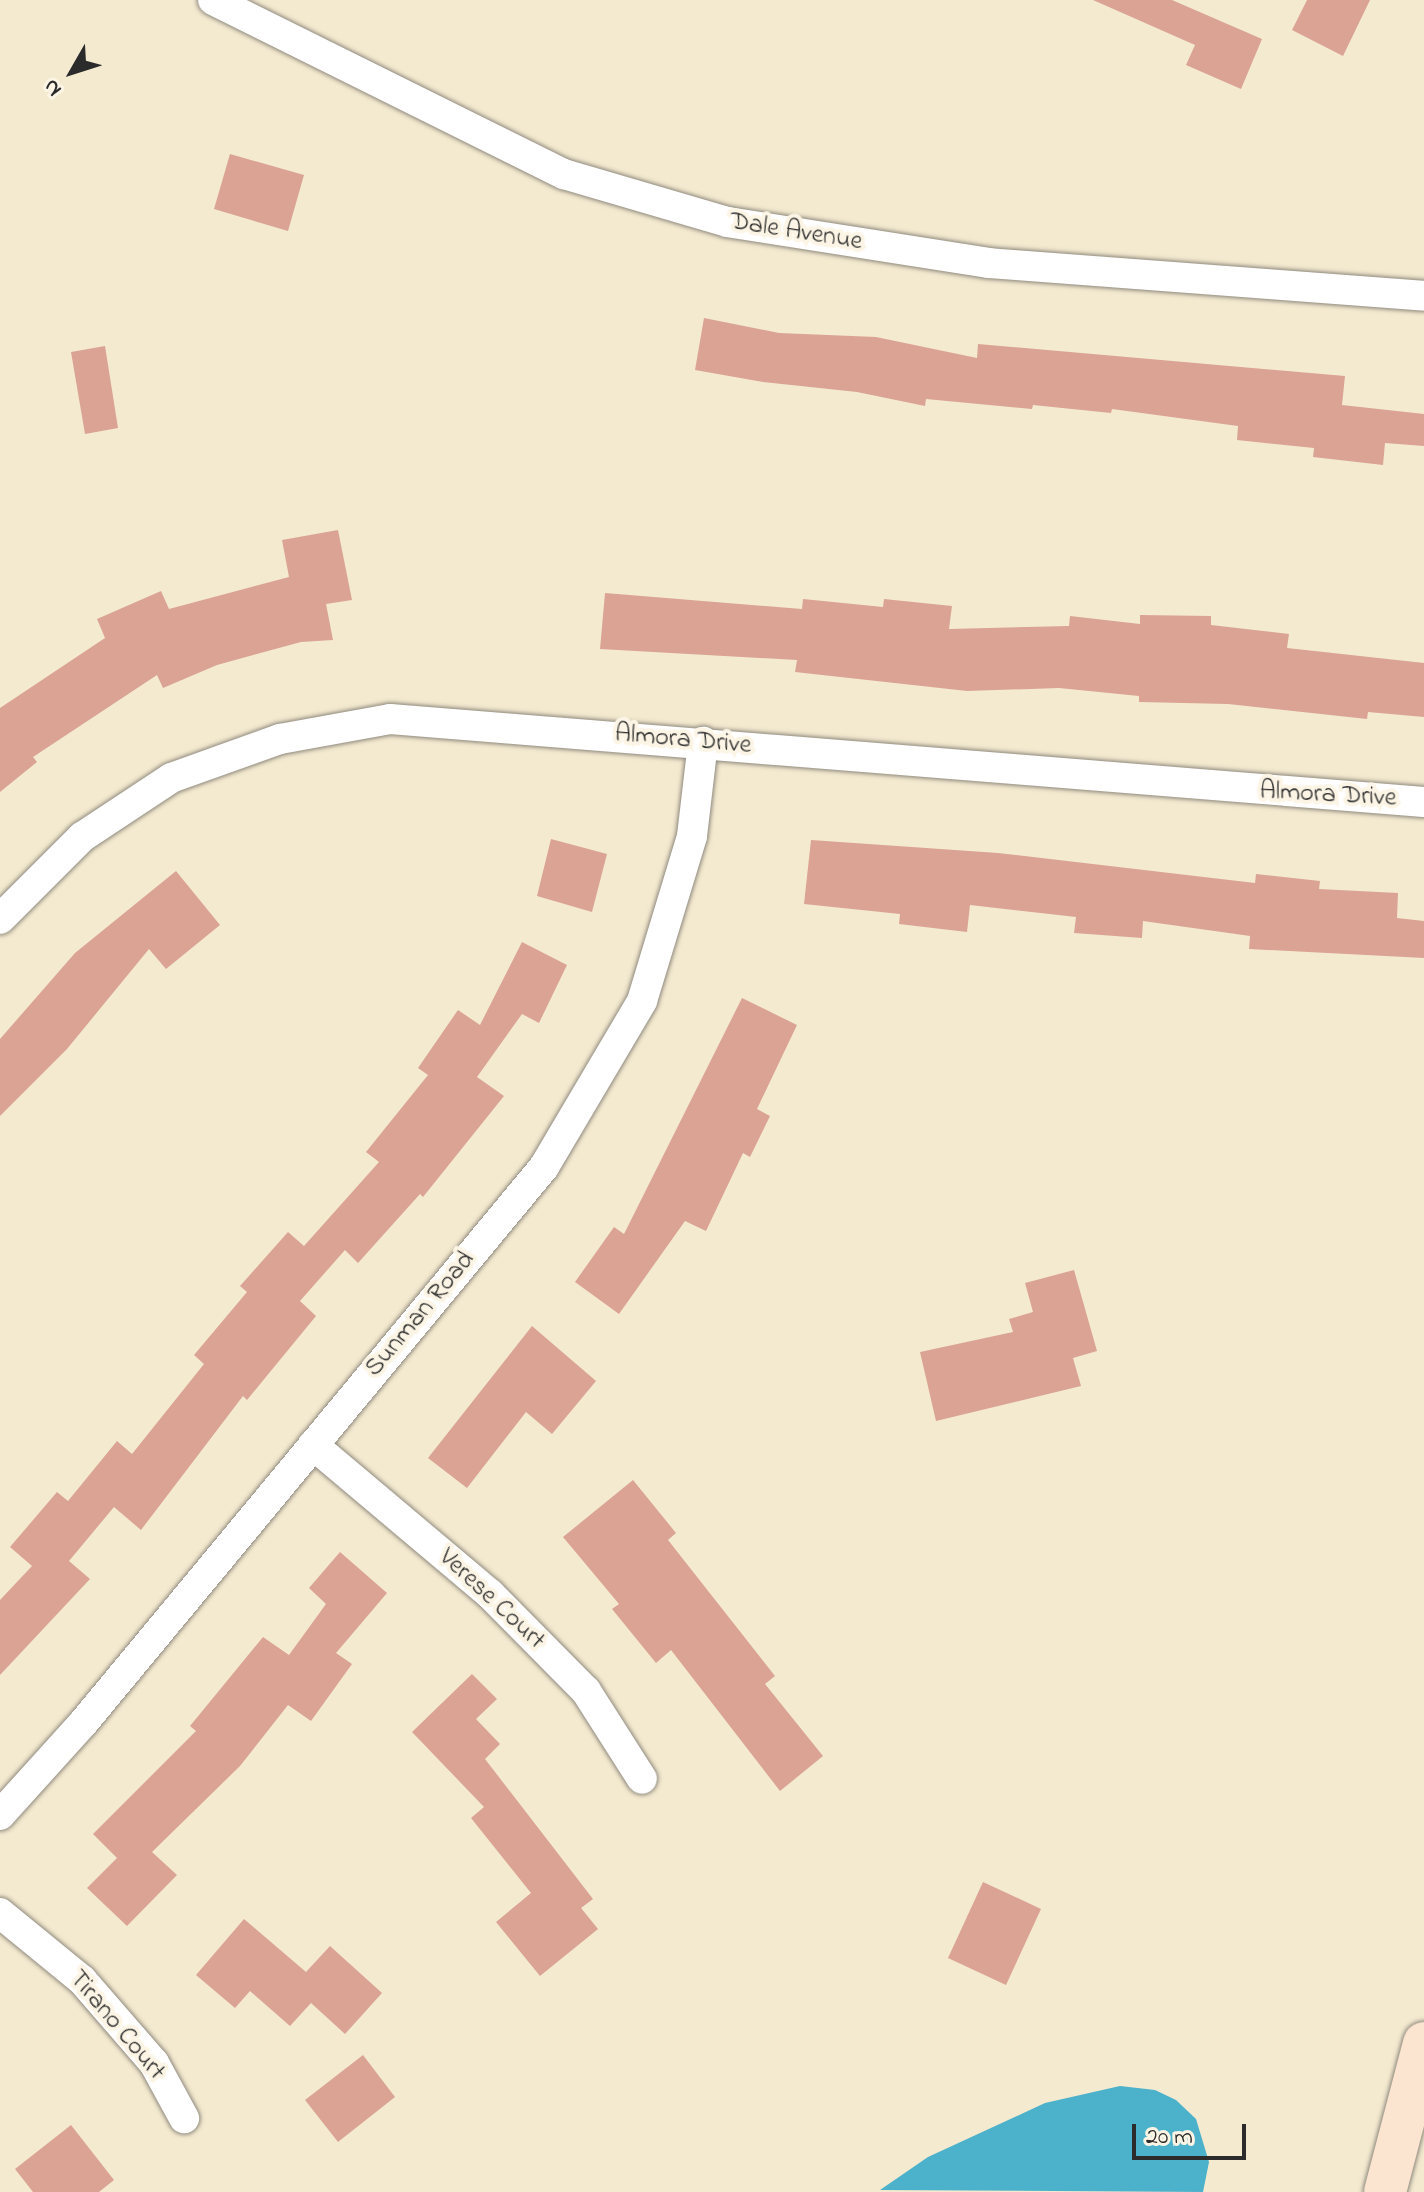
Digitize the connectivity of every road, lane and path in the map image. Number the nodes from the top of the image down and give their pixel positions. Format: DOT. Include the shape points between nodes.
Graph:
graph roads {
  1 [pos="213,0"];
  2 [pos="1424,296"];
  3 [pos="703,742"];
  4 [pos="1424,802"];
  5 [pos="0,919"];
  6 [pos="313,1445"];
  7 [pos="642,1779"];
  8 [pos="0,1815"];
  9 [pos="0,1913"];
  10 [pos="1424,2043"];
  11 [pos="184,2118"];
  12 [pos="1385,2192"];
  1 -- 2 [label="street, Dale Avenue" via="519,154 644,201 714,219 988,263"];
  3 -- 4 [label="street, Almora Drive" via="1030,774"];
  3 -- 5 [label="street, Almora Drive" via="390,719 318,729 171,778 125,805 82,837"];
  3 -- 6 [label="street, Sunman Road" via="692,836 660,953 616,1053 520,1199"];
  6 -- 7 [label="street, Verese Court" via="490,1594 586,1691"];
  6 -- 8 [label="street, Sunman Road" via="84,1722"];
  9 -- 11 [label="street, Tirano Court" via="82,1980 154,2063"];
  10 -- 12 [label="street"];
}
